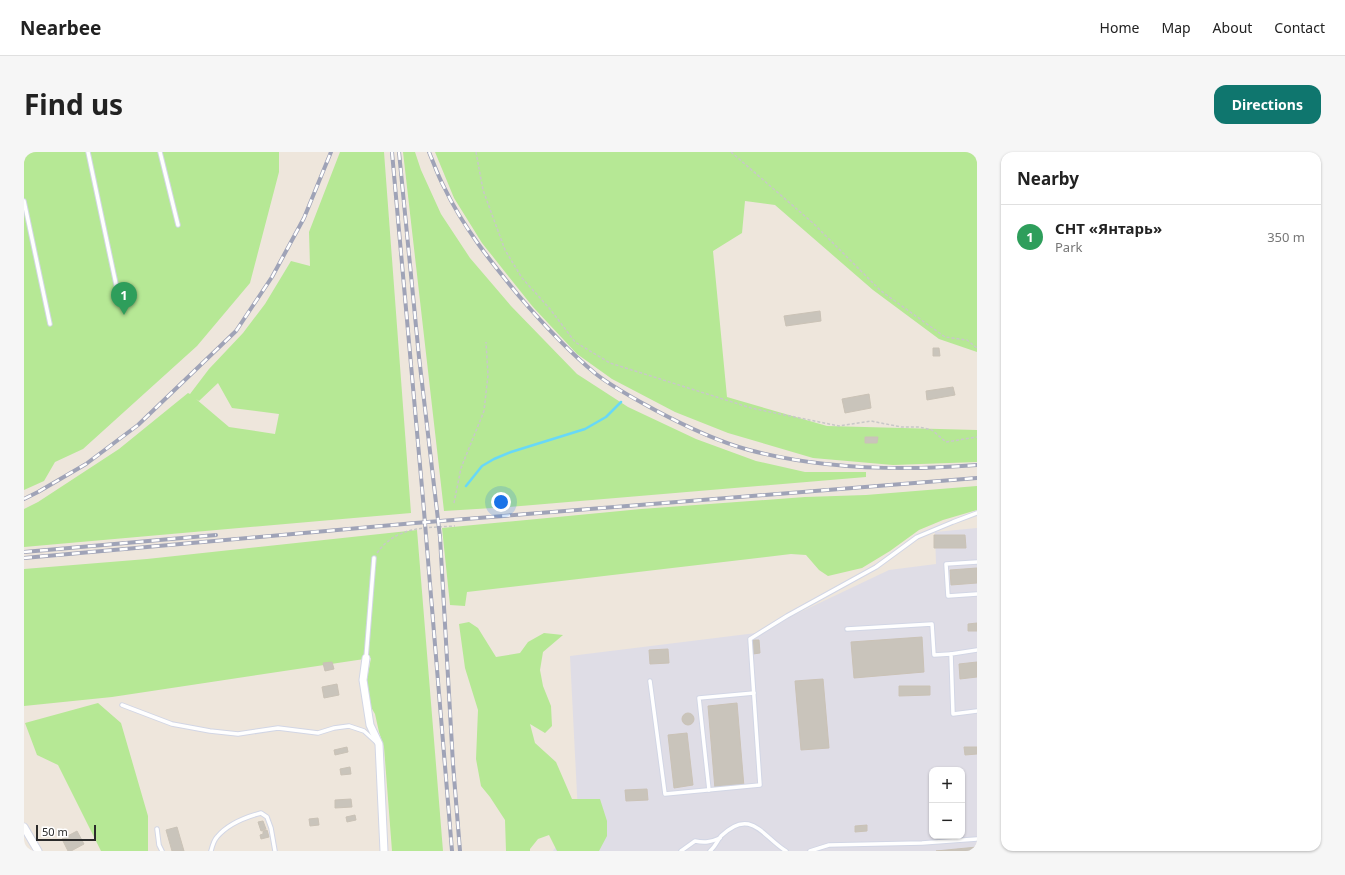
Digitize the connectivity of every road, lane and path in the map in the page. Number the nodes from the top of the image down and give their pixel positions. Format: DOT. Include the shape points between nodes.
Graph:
graph roads {
  1 [pos="88,152"];
  2 [pos="160,152"];
  3 [pos="476,152"];
  4 [pos="731,152"];
  5 [pos="24,201"];
  6 [pos="178,225"];
  7 [pos="120,303"];
  8 [pos="50,324"];
  9 [pos="486,342"];
  10 [pos="977,348"];
  11 [pos="977,436"];
  12 [pos="454,503"];
  13 [pos="977,514"];
  14 [pos="454,526"];
  15 [pos="374,558"];
  16 [pos="977,562"];
  17 [pos="977,594"];
  18 [pos="847,629"];
  19 [pos="977,650"];
  20 [pos="950,654"];
  21 [pos="366,658"];
  22 [pos="650,681"];
  23 [pos="754,693"];
  24 [pos="122,705"];
  25 [pos="977,711"];
  26 [pos="378,744"];
  27 [pos="709,790"];
  28 [pos="24,827"];
  29 [pos="157,829"];
  30 [pos="720,838"];
  31 [pos="977,839"];
  32 [pos="38,851"];
  33 [pos="162,851"];
  34 [pos="211,851"];
  35 [pos="275,851"];
  36 [pos="384,851"];
  37 [pos="682,851"];
  38 [pos="710,851"];
  39 [pos="786,851"];
  40 [pos="810,851"];
  1 -- 7 [label="lane"];
  2 -- 6 [label="lane"];
  3 -- 11 [label="path" via="483,190 505,250 522,278 576,342 610,363 751,408 839,426 871,421 901,427 919,427 932,430 946,442"];
  4 -- 10 [label="path" via="814,224 881,291 946,337 967,340"];
  5 -- 8 [label="lane"];
  9 -- 12 [label="path" via="488,375 484,411 461,468"];
  13 -- 23 [label="lane" via="917,537 876,567 786,616 750,639"];
  14 -- 15 [label="path" via="417,529 397,534"];
  15 -- 21 [label="lane"];
  16 -- 17 [label="lane" via="946,564 948,596"];
  18 -- 20 [label="lane" via="932,624 934,655"];
  19 -- 20 [label="lane"];
  20 -- 25 [label="lane" via="953,714"];
  21 -- 26 [label="street" via="363,680 365,701 370,725"];
  22 -- 27 [label="lane" via="665,794"];
  23 -- 27 [label="lane" via="760,785"];
  23 -- 27 [label="lane" via="699,698"];
  24 -- 26 [label="lane" via="172,724 238,734 278,728 318,733 349,726 364,731"];
  26 -- 36 [label="street"];
  28 -- 32 [label="street"];
  29 -- 33 [label="lane"];
  30 -- 37 [label="lane" via="704,843 695,841"];
  30 -- 38 [label="lane"];
  30 -- 39 [label="lane" via="733,826 742,823 765,833"];
  31 -- 40 [label="lane" via="829,845"];
  34 -- 35 [label="lane" via="216,837 248,817 261,813 267,817"];
}
